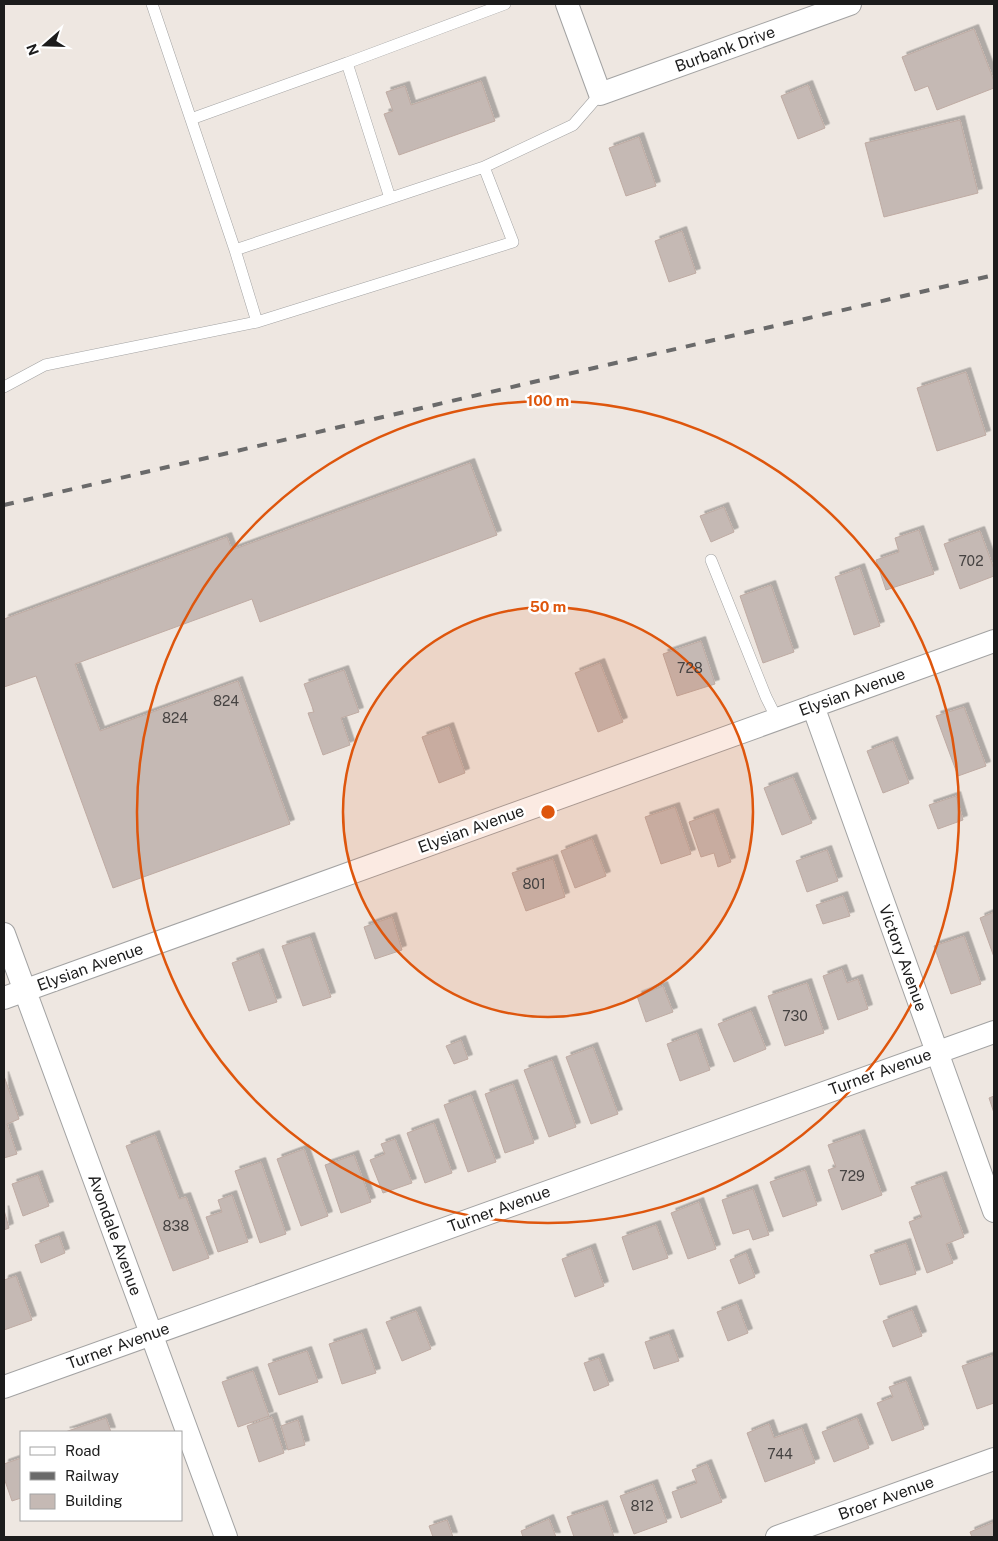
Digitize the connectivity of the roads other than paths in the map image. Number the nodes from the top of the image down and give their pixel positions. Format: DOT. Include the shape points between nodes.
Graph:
graph roads {
  1 [pos="152,4"];
  2 [pos="505,4"];
  3 [pos="566,4"];
  4 [pos="850,4"];
  5 [pos="348,63"];
  6 [pos="600,94"];
  7 [pos="191,119"];
  8 [pos="484,167"];
  9 [pos="390,198"];
  10 [pos="235,250"];
  11 [pos="256,322"];
  12 [pos="4,387"];
  13 [pos="711,560"];
  14 [pos="994,641"];
  15 [pos="813,706"];
  16 [pos="777,719"];
  17 [pos="4,934"];
  18 [pos="14,994"];
  19 [pos="994,1032"];
  20 [pos="937,1052"];
  21 [pos="994,1211"];
  22 [pos="152,1334"];
  23 [pos="4,1387"];
  24 [pos="994,1459"];
  25 [pos="226,1537"];
  26 [pos="777,1537"];
  1 -- 7 [label="lane"];
  2 -- 5 [label="lane"];
  3 -- 6 [label="street"];
  4 -- 6 [label="street, Burbank Drive"];
  5 -- 7 [label="lane"];
  5 -- 9 [label="lane"];
  6 -- 8 [label="lane" via="573,125"];
  7 -- 10 [label="lane"];
  8 -- 9 [label="lane"];
  8 -- 11 [label="lane" via="513,242"];
  9 -- 10 [label="lane"];
  10 -- 11 [label="lane"];
  11 -- 12 [label="lane" via="45,365"];
  13 -- 16 [label="lane"];
  14 -- 15 [label="street, Elysian Avenue"];
  15 -- 16 [label="street, Elysian Avenue"];
  15 -- 20 [label="street, Victory Avenue"];
  16 -- 18 [label="street, Elysian Avenue"];
  17 -- 18 [label="street, Avondale Avenue"];
  18 -- 22 [label="street, Avondale Avenue"];
  19 -- 20 [label="street, Turner Avenue"];
  20 -- 21 [label="street, Victory Avenue"];
  20 -- 22 [label="street, Turner Avenue"];
  22 -- 23 [label="street, Turner Avenue"];
  22 -- 25 [label="street, Avondale Avenue"];
  24 -- 26 [label="street, Broer Avenue"];
}
